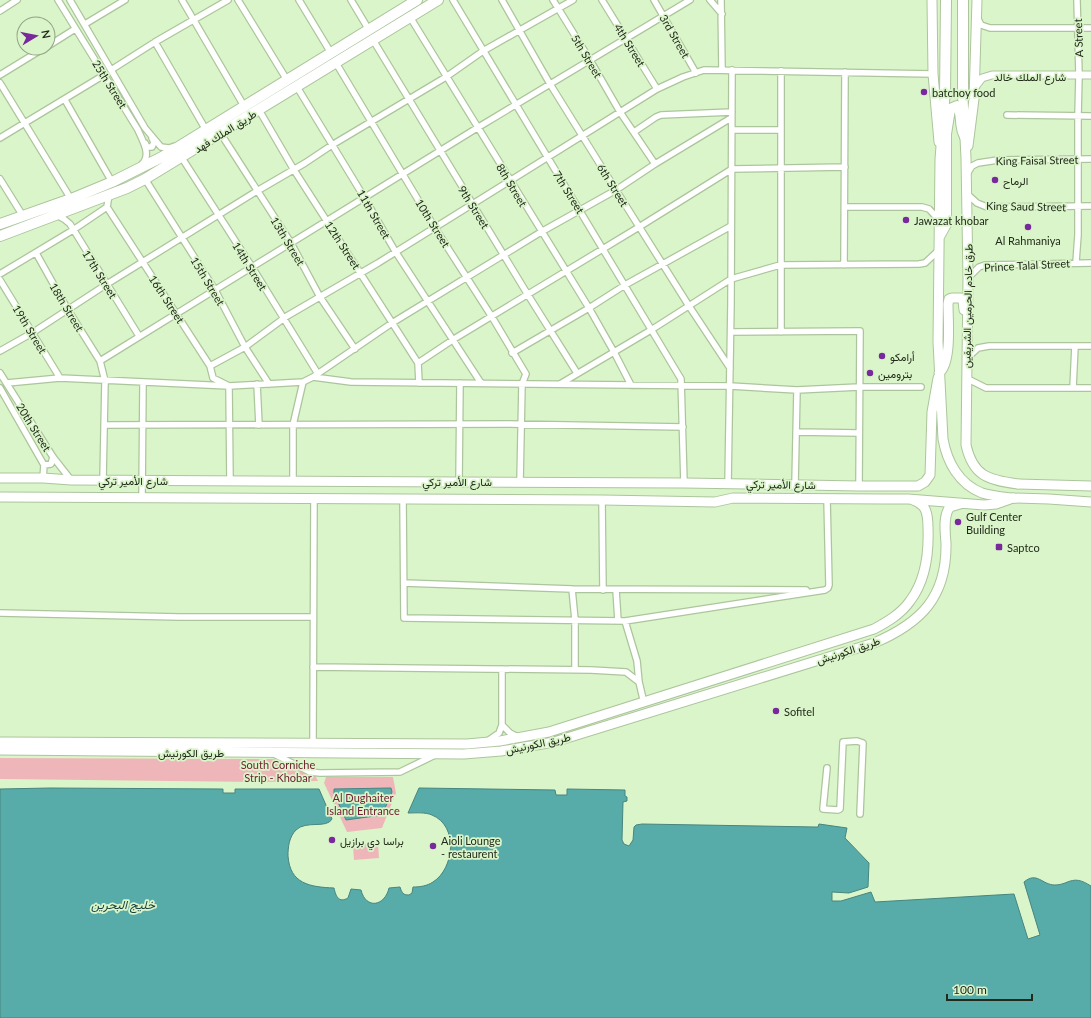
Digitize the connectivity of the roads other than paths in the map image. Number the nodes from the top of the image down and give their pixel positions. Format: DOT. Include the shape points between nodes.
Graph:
graph roads {
  1 [pos="17,0"];
  2 [pos="58,0"];
  3 [pos="70,0"];
  4 [pos="125,0"];
  5 [pos="182,0"];
  6 [pos="228,0"];
  7 [pos="238,0"];
  8 [pos="299,0"];
  9 [pos="351,0"];
  10 [pos="417,0"];
  11 [pos="438,0"];
  12 [pos="453,0"];
  13 [pos="502,0"];
  14 [pos="553,0"];
  15 [pos="573,0"];
  16 [pos="602,0"];
  17 [pos="654,0"];
  18 [pos="690,0"];
  19 [pos="710,0"];
  20 [pos="721,0"];
  21 [pos="932,0"];
  22 [pos="946,0"];
  23 [pos="963,0"];
  24 [pos="977,0"];
  25 [pos="1077,0"];
  26 [pos="406,3"];
  27 [pos="558,9"];
  28 [pos="0,10"];
  29 [pos="722,14"];
  30 [pos="663,16"];
  31 [pos="977,17"];
  32 [pos="410,18"];
  33 [pos="194,21"];
  34 [pos="85,24"];
  35 [pos="1077,28"];
  36 [pos="1091,28"];
  37 [pos="76,29"];
  38 [pos="369,30"];
  39 [pos="520,30"];
  40 [pos="626,39"];
  41 [pos="373,40"];
  42 [pos="56,41"];
  43 [pos="155,42"];
  44 [pos="484,52"];
  45 [pos="331,53"];
  46 [pos="31,56"];
  47 [pos="590,60"];
  48 [pos="336,63"];
  49 [pos="111,70"];
  50 [pos="722,70"];
  51 [pos="732,70"];
  52 [pos="782,71"];
  53 [pos="845,72"];
  54 [pos="696,73"];
  55 [pos="933,74"];
  56 [pos="104,75"];
  57 [pos="1079,75"];
  58 [pos="1091,75"];
  59 [pos="0,76"];
  60 [pos="446,77"];
  61 [pos="287,80"];
  62 [pos="0,83"];
  63 [pos="550,84"];
  64 [pos="297,87"];
  65 [pos="974,87"];
  66 [pos="657,89"];
  67 [pos="945,96"];
  68 [pos="963,98"];
  69 [pos="409,99"];
  70 [pos="65,100"];
  71 [pos="516,104"];
  72 [pos="244,106"];
  73 [pos="259,110"];
  74 [pos="620,112"];
  75 [pos="731,115"];
  76 [pos="1010,115"];
  77 [pos="1078,116"];
  78 [pos="1091,116"];
  79 [pos="371,122"];
  80 [pos="25,123"];
  81 [pos="145,128"];
  82 [pos="477,128"];
  83 [pos="138,130"];
  84 [pos="206,130"];
  85 [pos="732,130"];
  86 [pos="781,130"];
  87 [pos="634,132"];
  88 [pos="221,134"];
  89 [pos="582,136"];
  90 [pos="965,137"];
  91 [pos="0,138"];
  92 [pos="181,145"];
  93 [pos="332,145"];
  94 [pos="440,151"];
  95 [pos="182,158"];
  96 [pos="547,158"];
  97 [pos="940,158"];
  98 [pos="966,158"];
  99 [pos="1078,159"];
  100 [pos="1091,159"];
  101 [pos="655,164"];
  102 [pos="845,167"];
  103 [pos="781,168"];
  104 [pos="732,169"];
  105 [pos="136,170"];
  106 [pos="294,170"];
  107 [pos="402,174"];
  108 [pos="966,176"];
  109 [pos="0,179"];
  110 [pos="145,179"];
  111 [pos="510,181"];
  112 [pos="112,182"];
  113 [pos="616,190"];
  114 [pos="257,191"];
  115 [pos="966,193"];
  116 [pos="109,195"];
  117 [pos="364,197"];
  118 [pos="71,198"];
  119 [pos="473,204"];
  120 [pos="1078,206"];
  121 [pos="1091,206"];
  122 [pos="107,207"];
  123 [pos="844,207"];
  124 [pos="580,210"];
  125 [pos="57,215"];
  126 [pos="218,215"];
  127 [pos="23,216"];
  128 [pos="940,220"];
  129 [pos="326,221"];
  130 [pos="0,224"];
  131 [pos="731,226"];
  132 [pos="639,227"];
  133 [pos="435,228"];
  134 [pos="73,230"];
  135 [pos="541,232"];
  136 [pos="940,235"];
  137 [pos="0,236"];
  138 [pos="182,238"];
  139 [pos="291,243"];
  140 [pos="602,250"];
  141 [pos="939,250"];
  142 [pos="395,252"];
  143 [pos="36,253"];
  144 [pos="504,255"];
  145 [pos="142,262"];
  146 [pos="1076,262"];
  147 [pos="1091,262"];
  148 [pos="662,263"];
  149 [pos="780,264"];
  150 [pos="844,265"];
  151 [pos="252,267"];
  152 [pos="566,272"];
  153 [pos="361,273"];
  154 [pos="0,274"];
  155 [pos="467,277"];
  156 [pos="968,278"];
  157 [pos="731,279"];
  158 [pos="0,280"];
  159 [pos="107,284"];
  160 [pos="625,285"];
  161 [pos="215,290"];
  162 [pos="528,295"];
  163 [pos="320,297"];
  164 [pos="428,302"];
  165 [pos="689,306"];
  166 [pos="589,308"];
  167 [pos="68,310"];
  168 [pos="176,314"];
  169 [pos="492,317"];
  170 [pos="284,319"];
  171 [pos="392,323"];
  172 [pos="651,330"];
  173 [pos="550,331"];
  174 [pos="731,332"];
  175 [pos="780,332"];
  176 [pos="32,333"];
  177 [pos="139,336"];
  178 [pos="454,339"];
  179 [pos="245,346"];
  180 [pos="1075,346"];
  181 [pos="1091,346"];
  182 [pos="967,348"];
  183 [pos="355,349"];
  184 [pos="0,351"];
  185 [pos="614,352"];
  186 [pos="512,353"];
  187 [pos="966,359"];
  188 [pos="100,361"];
  189 [pos="418,363"];
  190 [pos="210,366"];
  191 [pos="730,368"];
  192 [pos="0,373"];
  193 [pos="578,374"];
  194 [pos="938,374"];
  195 [pos="316,376"];
  196 [pos="60,378"];
  197 [pos="966,378"];
  198 [pos="105,381"];
  199 [pos="303,382"];
  200 [pos="418,382"];
  201 [pos="7,383"];
  202 [pos="143,383"];
  203 [pos="460,383"];
  204 [pos="481,383"];
  205 [pos="257,384"];
  206 [pos="268,384"];
  207 [pos="522,384"];
  208 [pos="560,384"];
  209 [pos="631,385"];
  210 [pos="682,385"];
  211 [pos="229,386"];
  212 [pos="730,386"];
  213 [pos="860,387"];
  214 [pos="921,387"];
  215 [pos="0,388"];
  216 [pos="1073,388"];
  217 [pos="1091,388"];
  218 [pos="797,390"];
  219 [pos="460,424"];
  220 [pos="521,424"];
  221 [pos="104,425"];
  222 [pos="143,425"];
  223 [pos="230,425"];
  224 [pos="259,425"];
  225 [pos="293,425"];
  226 [pos="683,427"];
  227 [pos="796,432"];
  228 [pos="859,433"];
  229 [pos="53,457"];
  230 [pos="44,465"];
  231 [pos="0,478"];
  232 [pos="43,478"];
  233 [pos="71,480"];
  234 [pos="103,480"];
  235 [pos="142,480"];
  236 [pos="230,481"];
  237 [pos="293,481"];
  238 [pos="459,481"];
  239 [pos="520,482"];
  240 [pos="684,482"];
  241 [pos="730,484"];
  242 [pos="795,484"];
  243 [pos="859,486"];
  244 [pos="1091,486"];
  245 [pos="0,497"];
  246 [pos="142,498"];
  247 [pos="314,498"];
  248 [pos="733,498"];
  249 [pos="1013,498"];
  250 [pos="403,499"];
  251 [pos="827,499"];
  252 [pos="908,499"];
  253 [pos="602,500"];
  254 [pos="1091,502"];
  255 [pos="968,503"];
  256 [pos="928,538"];
  257 [pos="946,538"];
  258 [pos="404,583"];
  259 [pos="572,589"];
  260 [pos="604,590"];
  261 [pos="616,590"];
  262 [pos="825,590"];
  263 [pos="0,613"];
  264 [pos="313,617"];
  265 [pos="574,620"];
  266 [pos="618,621"];
  267 [pos="625,621"];
  268 [pos="313,667"];
  269 [pos="502,669"];
  270 [pos="575,670"];
  271 [pos="639,682"];
  272 [pos="644,703"];
  273 [pos="502,725"];
  274 [pos="519,737"];
  275 [pos="0,742"];
  276 [pos="486,742"];
  277 [pos="313,743"];
  278 [pos="0,750"];
  279 [pos="272,752"];
  280 [pos="438,754"];
  281 [pos="827,768"];
  282 [pos="860,814"];
  1 -- 28 [label="street"];
  2 -- 37 [label="street, 25th Street"];
  3 -- 34 [label="street, 25th Street"];
  4 -- 34 [label="street"];
  5 -- 33 [label="street"];
  6 -- 33 [label="street"];
  7 -- 61 [label="street"];
  8 -- 45 [label="street"];
  9 -- 38 [label="street"];
  10 -- 26 [label="highway, طريق الملك فهد"];
  11 -- 32 [label="highway, طريق الملك فهد"];
  12 -- 44 [label="street, 7th Street"];
  13 -- 39 [label="street, 6th Street"];
  14 -- 27 [label="street, 5th Street"];
  15 -- 27 [label="street"];
  16 -- 40 [label="street, 4th Street"];
  17 -- 30 [label="street, 3rd Street"];
  18 -- 30 [label="street"];
  19 -- 29 [label="street"];
  20 -- 29 [label="street"];
  21 -- 55 [label="main road"];
  22 -- 67 [label="highway"];
  23 -- 68 [label="highway, طرق خادم الحرمين الشريفين"];
  24 -- 31 [label="main road"];
  25 -- 35 [label="street, A Street"];
  26 -- 38 [label="highway, طريق الملك فهد"];
  27 -- 39 [label="street"];
  27 -- 47 [label="street, 5th Street"];
  29 -- 50 [label="street"];
  30 -- 40 [label="street"];
  30 -- 54 [label="street, 3rd Street"];
  31 -- 35 [label="street" via="981,25 990,28"];
  31 -- 65 [label="main road"];
  32 -- 41 [label="highway, طريق الملك فهد"];
  32 -- 60 [label="street, 8th Street"];
  33 -- 43 [label="street"];
  33 -- 72 [label="street"];
  34 -- 49 [label="street, 25th Street"];
  35 -- 36 [label="street"];
  35 -- 57 [label="street, A Street"];
  37 -- 42 [label="street"];
  37 -- 56 [label="street, 25th Street"];
  38 -- 45 [label="highway, طريق الملك فهد"];
  39 -- 44 [label="street"];
  39 -- 63 [label="street, 6th Street"];
  40 -- 47 [label="street"];
  40 -- 66 [label="street, 4th Street"];
  41 -- 48 [label="highway, طريق الملك فهد"];
  41 -- 69 [label="street, 9th Street"];
  43 -- 49 [label="street"];
  43 -- 84 [label="street"];
  44 -- 60 [label="street"];
  44 -- 71 [label="street, 7th Street"];
  45 -- 61 [label="highway, طريق الملك فهد"];
  46 -- 59 [label="street"];
  47 -- 63 [label="street"];
  47 -- 74 [label="street, 5th Street"];
  48 -- 64 [label="highway, طريق الملك فهد"];
  48 -- 79 [label="street, 10th Street"];
  49 -- 81 [label="street, 25th Street"];
  50 -- 51 [label="street"];
  50 -- 54 [label="street" via="704,70"];
  51 -- 52 [label="street"];
  51 -- 75 [label="street"];
  52 -- 53 [label="street"];
  52 -- 86 [label="street"];
  53 -- 55 [label="street"];
  53 -- 102 [label="street"];
  54 -- 66 [label="street"];
  55 -- 97 [label="main road"];
  56 -- 70 [label="street"];
  56 -- 83 [label="street, 25th Street"];
  57 -- 58 [label="street, شارع الملك خالد"];
  57 -- 65 [label="street, شارع الملك خالد" via="992,75 982,78"];
  57 -- 77 [label="street, A Street"];
  60 -- 69 [label="street"];
  60 -- 82 [label="street, 8th Street"];
  61 -- 72 [label="highway, طريق الملك فهد"];
  62 -- 80 [label="street"];
  63 -- 71 [label="street"];
  63 -- 89 [label="street, 6th Street"];
  64 -- 73 [label="highway, طريق الملك فهد"];
  64 -- 93 [label="street, 11th Street"];
  65 -- 98 [label="main road"];
  66 -- 74 [label="street"];
  67 -- 97 [label="main road"];
  68 -- 90 [label="main road, طرق خادم الحرمين الشريفين"];
  69 -- 79 [label="street"];
  69 -- 94 [label="street, 9th Street"];
  70 -- 80 [label="street"];
  70 -- 112 [label="street"];
  71 -- 82 [label="street"];
  71 -- 96 [label="street, 7th Street"];
  72 -- 84 [label="highway, طريق الملك فهد"];
  73 -- 88 [label="highway, طريق الملك فهد"];
  73 -- 106 [label="street, 12th Street"];
  74 -- 87 [label="street, 5th Street"];
  74 -- 89 [label="street"];
  75 -- 85 [label="street"];
  75 -- 87 [label="street" via="661,115"];
  75 -- 101 [label="street"];
  76 -- 77 [label="street"];
  77 -- 78 [label="street"];
  77 -- 99 [label="street, A Street"];
  79 -- 93 [label="street"];
  79 -- 107 [label="street, 10th Street"];
  80 -- 91 [label="street"];
  80 -- 118 [label="street"];
  81 -- 83 [label="street" via="154,142 149,148"];
  81 -- 92 [label="street, 25th Street" via="161,147"];
  82 -- 94 [label="street"];
  82 -- 111 [label="street, 8th Street"];
  83 -- 105 [label="street, 25th Street" via="146,157"];
  84 -- 92 [label="highway, طريق الملك فهد"];
  85 -- 86 [label="street"];
  85 -- 104 [label="street"];
  86 -- 103 [label="street"];
  87 -- 101 [label="street, 5th Street"];
  88 -- 95 [label="highway, طريق الملك فهد"];
  88 -- 114 [label="street, 13th Street"];
  89 -- 96 [label="street"];
  89 -- 113 [label="street, 6th Street"];
  90 -- 98 [label="main road, طرق خادم الحرمين الشريفين"];
  90 -- 136 [label="highway" via="957,106 950,109 946,134 946,224"];
  92 -- 105 [label="highway, طريق الملك فهد"];
  93 -- 106 [label="street"];
  93 -- 117 [label="street, 11th Street"];
  94 -- 107 [label="street"];
  94 -- 119 [label="street, 9th Street"];
  95 -- 110 [label="highway, طريق الملك فهد"];
  95 -- 126 [label="street, 14th Street"];
  96 -- 111 [label="street"];
  96 -- 124 [label="street, 7th Street"];
  97 -- 128 [label="main road"];
  98 -- 108 [label="main road, طرق خادم الحرمين الشريفين"];
  99 -- 100 [label="street, King Faisal Street"];
  99 -- 108 [label="street, King Faisal Street" via="987,161 972,166"];
  99 -- 120 [label="street, A Street"];
  101 -- 113 [label="street"];
  102 -- 103 [label="street"];
  102 -- 123 [label="street"];
  103 -- 104 [label="street"];
  103 -- 149 [label="street"];
  104 -- 131 [label="street"];
  104 -- 132 [label="street"];
  105 -- 112 [label="highway, طريق الملك فهد"];
  106 -- 114 [label="street"];
  106 -- 129 [label="street, 12th Street"];
  107 -- 117 [label="street"];
  107 -- 133 [label="street, 10th Street"];
  108 -- 115 [label="main road, طرق خادم الحرمين الشريفين"];
  109 -- 127 [label="street"];
  110 -- 116 [label="highway, طريق الملك فهد"];
  110 -- 138 [label="street, 15th Street"];
  111 -- 119 [label="street"];
  111 -- 135 [label="street, 8th Street"];
  112 -- 118 [label="highway, طريق الملك فهد"];
  113 -- 124 [label="street"];
  113 -- 132 [label="street, 6th Street"];
  114 -- 126 [label="street"];
  114 -- 139 [label="street, 13th Street"];
  115 -- 120 [label="street, King Saud Street" via="977,203 987,207"];
  115 -- 156 [label="main road, طرق خادم الحرمين الشريفين"];
  116 -- 122 [label="street"];
  116 -- 125 [label="highway, طريق الملك فهد"];
  117 -- 129 [label="street"];
  117 -- 142 [label="street, 11th Street"];
  118 -- 127 [label="highway, طريق الملك فهد"];
  119 -- 133 [label="street"];
  119 -- 144 [label="street, 9th Street"];
  120 -- 121 [label="street, King Saud Street"];
  120 -- 146 [label="street, A Street"];
  122 -- 134 [label="street"];
  122 -- 145 [label="street, 16th Street"];
  123 -- 128 [label="street" via="922,207 929,209"];
  123 -- 150 [label="street"];
  124 -- 135 [label="street"];
  124 -- 140 [label="street, 7th Street"];
  125 -- 134 [label="street, 17th Street" via="67,221"];
  125 -- 137 [label="highway, طريق الملك فهد"];
  126 -- 138 [label="street"];
  126 -- 151 [label="street, 14th Street"];
  127 -- 130 [label="highway, طريق الملك فهد"];
  128 -- 136 [label="main road"];
  129 -- 139 [label="street"];
  129 -- 153 [label="street, 12th Street"];
  131 -- 148 [label="street"];
  131 -- 157 [label="street"];
  132 -- 140 [label="street"];
  132 -- 148 [label="street, 6th Street"];
  133 -- 142 [label="street"];
  133 -- 155 [label="street, 10th Street"];
  134 -- 143 [label="street"];
  134 -- 159 [label="street, 17th Street"];
  135 -- 144 [label="street"];
  135 -- 152 [label="street, 8th Street"];
  136 -- 141 [label="main road"];
  138 -- 145 [label="street"];
  138 -- 161 [label="street, 15th Street"];
  139 -- 151 [label="street"];
  139 -- 163 [label="street, 13th Street"];
  140 -- 152 [label="street"];
  140 -- 160 [label="street, 7th Street"];
  141 -- 150 [label="street" via="925,263 920,264"];
  141 -- 194 [label="main road"];
  142 -- 153 [label="street"];
  142 -- 164 [label="street, 11th Street"];
  143 -- 154 [label="street"];
  143 -- 167 [label="street, 18th Street"];
  144 -- 155 [label="street"];
  144 -- 162 [label="street, 9th Street"];
  145 -- 159 [label="street"];
  145 -- 168 [label="street, 16th Street"];
  146 -- 147 [label="street, Prince Talal Street"];
  146 -- 156 [label="street, Prince Talal Street" via="985,265 979,267"];
  148 -- 160 [label="street"];
  148 -- 165 [label="street, 6th Street"];
  149 -- 150 [label="street"];
  149 -- 157 [label="street"];
  149 -- 175 [label="street"];
  151 -- 161 [label="street"];
  151 -- 170 [label="street, 14th Street"];
  152 -- 162 [label="street"];
  152 -- 166 [label="street, 8th Street"];
  153 -- 163 [label="street"];
  153 -- 171 [label="street, 12th Street"];
  155 -- 164 [label="street"];
  155 -- 169 [label="street, 10th Street"];
  156 -- 182 [label="main road, طرق خادم الحرمين الشريفين"];
  157 -- 165 [label="street"];
  157 -- 174 [label="street"];
  158 -- 176 [label="street, 19th Street"];
  159 -- 167 [label="street"];
  159 -- 177 [label="street, 17th Street"];
  160 -- 166 [label="street"];
  160 -- 172 [label="street, 7th Street"];
  161 -- 168 [label="street"];
  161 -- 179 [label="street, 15th Street"];
  162 -- 169 [label="street"];
  162 -- 173 [label="street, 9th Street"];
  163 -- 170 [label="street"];
  163 -- 183 [label="street, 13th Street"];
  164 -- 171 [label="street"];
  164 -- 178 [label="street, 11th Street"];
  165 -- 172 [label="street"];
  165 -- 191 [label="street, 6th Street"];
  166 -- 173 [label="street"];
  166 -- 185 [label="street, 8th Street"];
  167 -- 176 [label="street"];
  167 -- 188 [label="street, 18th Street"];
  168 -- 177 [label="street"];
  168 -- 190 [label="street, 16th Street"];
  169 -- 178 [label="street"];
  169 -- 186 [label="street, 10th Street"];
  170 -- 179 [label="street"];
  170 -- 195 [label="street, 14th Street"];
  171 -- 183 [label="street"];
  171 -- 189 [label="street, 12th Street"];
  172 -- 185 [label="street"];
  172 -- 210 [label="street, 7th Street" via="681,379"];
  173 -- 186 [label="street"];
  173 -- 193 [label="street, 9th Street"];
  174 -- 175 [label="street"];
  174 -- 191 [label="street"];
  175 -- 213 [label="street" via="860,331"];
  176 -- 184 [label="street"];
  176 -- 196 [label="street, 19th Street"];
  177 -- 188 [label="street"];
  178 -- 189 [label="street"];
  178 -- 204 [label="street, 11th Street"];
  179 -- 190 [label="street"];
  179 -- 206 [label="street, 15th Street"];
  180 -- 181 [label="street"];
  180 -- 187 [label="street" via="989,346 978,348"];
  180 -- 216 [label="street"];
  182 -- 187 [label="main road, طرق خادم الحرمين الشريفين"];
  182 -- 194 [label="main road" via="963,301 961,298 952,298 948,304 946,359 943,370"];
  183 -- 195 [label="street"];
  185 -- 193 [label="street"];
  185 -- 209 [label="street, 8th Street"];
  186 -- 207 [label="street, 10th Street" via="526,374"];
  187 -- 197 [label="main road, طرق خادم الحرمين الشريفين"];
  188 -- 198 [label="street, 18th Street"];
  189 -- 200 [label="street"];
  190 -- 211 [label="street, 16th Street" via="214,378"];
  191 -- 212 [label="street"];
  192 -- 201 [label="street, 20th Street"];
  193 -- 208 [label="street"];
  194 -- 243 [label="main road, شارع الأمير تركي" via="932,412 930,475 918,486"];
  194 -- 249 [label="main road" via="942,439 953,469 974,489 991,495"];
  195 -- 199 [label="street"];
  195 -- 200 [label="street" via="351,382"];
  196 -- 198 [label="street"];
  196 -- 201 [label="street"];
  197 -- 216 [label="street" via="986,388"];
  197 -- 244 [label="main road, طرق خادم الحرمين الشريفين" via="966,445 970,461 976,468 996,481"];
  198 -- 202 [label="street"];
  198 -- 221 [label="street, 18th Street"];
  199 -- 206 [label="street"];
  199 -- 225 [label="street"];
  200 -- 203 [label="street"];
  201 -- 229 [label="street, 20th Street"];
  202 -- 211 [label="street"];
  202 -- 222 [label="street"];
  203 -- 204 [label="street"];
  203 -- 219 [label="street"];
  204 -- 207 [label="street"];
  205 -- 206 [label="street"];
  205 -- 211 [label="street"];
  205 -- 224 [label="street"];
  207 -- 208 [label="street"];
  207 -- 220 [label="street"];
  208 -- 209 [label="street"];
  209 -- 210 [label="street"];
  210 -- 212 [label="street"];
  210 -- 226 [label="street"];
  211 -- 223 [label="street"];
  212 -- 218 [label="street"];
  212 -- 241 [label="street"];
  213 -- 214 [label="street"];
  213 -- 218 [label="street"];
  213 -- 228 [label="street"];
  215 -- 230 [label="street, 20th Street"];
  216 -- 217 [label="street"];
  218 -- 227 [label="street"];
  219 -- 220 [label="street"];
  219 -- 225 [label="street"];
  219 -- 238 [label="street"];
  220 -- 226 [label="street"];
  220 -- 239 [label="street"];
  221 -- 222 [label="street"];
  221 -- 234 [label="street, 18th Street"];
  222 -- 223 [label="street"];
  222 -- 235 [label="street"];
  223 -- 224 [label="street"];
  223 -- 236 [label="street"];
  224 -- 225 [label="street"];
  225 -- 237 [label="street"];
  226 -- 240 [label="street"];
  227 -- 228 [label="street"];
  227 -- 242 [label="street"];
  228 -- 243 [label="street"];
  229 -- 230 [label="street" via="51,464"];
  229 -- 233 [label="street, 20th Street"];
  230 -- 232 [label="street, 20th Street"];
  231 -- 232 [label="main road, شارع الأمير تركي"];
  232 -- 233 [label="main road, شارع الأمير تركي"];
  233 -- 234 [label="main road, شارع الأمير تركي"];
  234 -- 235 [label="main road, شارع الأمير تركي"];
  235 -- 236 [label="main road, شارع الأمير تركي"];
  235 -- 246 [label="street"];
  236 -- 237 [label="main road, شارع الأمير تركي"];
  237 -- 238 [label="main road, شارع الأمير تركي"];
  238 -- 239 [label="main road, شارع الأمير تركي"];
  239 -- 240 [label="main road, شارع الأمير تركي"];
  240 -- 241 [label="main road, شارع الأمير تركي"];
  241 -- 242 [label="main road, شارع الأمير تركي"];
  241 -- 248 [label="main road"];
  242 -- 243 [label="main road, شارع الأمير تركي"];
  245 -- 246 [label="main road, شارع الأمير تركي"];
  246 -- 247 [label="main road, شارع الأمير تركي"];
  247 -- 250 [label="main road, شارع الأمير تركي"];
  247 -- 264 [label="street"];
  248 -- 251 [label="main road, شارع الأمير تركي"];
  248 -- 253 [label="main road, شارع الأمير تركي" via="715,502"];
  249 -- 254 [label="main road"];
  249 -- 255 [label="main road" via="996,504"];
  250 -- 253 [label="main road, شارع الأمير تركي"];
  250 -- 258 [label="street"];
  251 -- 252 [label="main road, شارع الأمير تركي"];
  251 -- 262 [label="street" via="829,585"];
  252 -- 255 [label="main road, شارع الأمير تركي"];
  252 -- 256 [label="main road, طريق الكورنيش" via="919,503 925,509"];
  253 -- 260 [label="street"];
  255 -- 257 [label="main road, طريق الكورنيش" via="954,505 948,510"];
  256 -- 257 [label="main road" via="941,533"];
  256 -- 272 [label="main road, طريق الكورنيش" via="926,564 920,586 909,602 884,624"];
  257 -- 280 [label="main road, طريق الكورنيش" via="943,573 938,592 915,620 893,635 868,645 554,742 501,751"];
  258 -- 259 [label="street"];
  258 -- 265 [label="street" via="404,618"];
  259 -- 260 [label="street"];
  259 -- 265 [label="street"];
  260 -- 261 [label="street"];
  261 -- 262 [label="street"];
  261 -- 266 [label="street"];
  262 -- 267 [label="street"];
  263 -- 264 [label="street"];
  264 -- 268 [label="street"];
  265 -- 266 [label="street"];
  265 -- 270 [label="street"];
  266 -- 267 [label="street"];
  267 -- 271 [label="street" via="637,661"];
  268 -- 269 [label="street"];
  268 -- 277 [label="street"];
  269 -- 270 [label="street"];
  269 -- 273 [label="street"];
  270 -- 271 [label="street" via="626,672"];
  271 -- 272 [label="street"];
  272 -- 274 [label="main road, طريق الكورنيش" via="549,732"];
  273 -- 274 [label="street"];
  273 -- 276 [label="street" via="500,733"];
  274 -- 276 [label="main road, طريق الكورنيش"];
  275 -- 277 [label="main road, طريق الكورنيش"];
  276 -- 277 [label="main road, طريق الكورنيش"];
  278 -- 279 [label="main road, طريق الكورنيش"];
  279 -- 280 [label="main road, طريق الكورنيش"];
  279 -- 280 [label="street" via="310,772 320,773 400,772"];
  281 -- 282 [label="street" via="823,809 838,810 843,742 863,743"];
}
